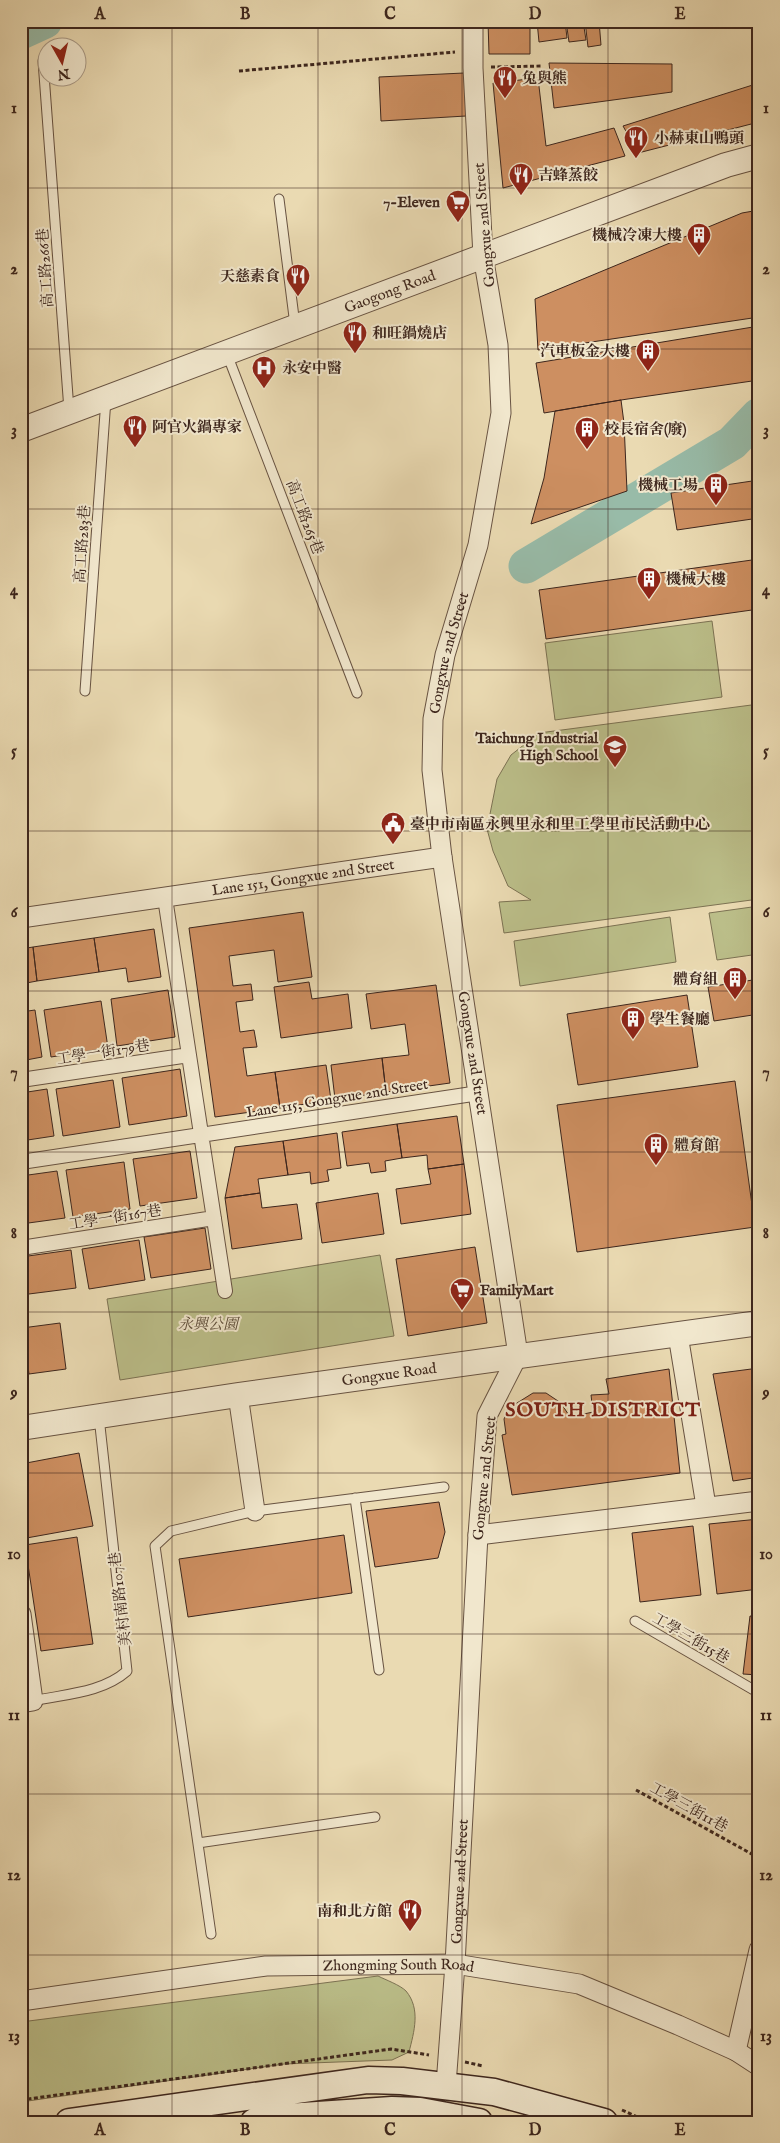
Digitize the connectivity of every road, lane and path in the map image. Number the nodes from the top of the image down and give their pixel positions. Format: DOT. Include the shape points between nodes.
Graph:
graph roads {
  1 [pos="472,21"];
  2 [pos="473,59"];
  3 [pos="543,66"];
  4 [pos="239,71"];
  5 [pos="44,88"];
  6 [pos="759,156"];
  7 [pos="279,199"];
  8 [pos="484,256"];
  9 [pos="295,326"];
  10 [pos="226,352"];
  11 [pos="106,399"];
  12 [pos="70,413"];
  13 [pos="21,430"];
  14 [pos="85,691"];
  15 [pos="358,693"];
  16 [pos="442,858"];
  17 [pos="165,898"];
  18 [pos="21,918"];
  19 [pos="189,1055"];
  20 [pos="21,1080"];
  21 [pos="479,1093"];
  22 [pos="201,1135"];
  23 [pos="21,1162"];
  24 [pos="214,1218"];
  25 [pos="21,1248"];
  26 [pos="224,1291"];
  27 [pos="759,1323"];
  28 [pos="678,1335"];
  29 [pos="518,1355"];
  30 [pos="238,1395"];
  31 [pos="99,1416"];
  32 [pos="21,1428"];
  33 [pos="444,1487"];
  34 [pos="355,1498"];
  35 [pos="759,1500"];
  36 [pos="706,1506"];
  37 [pos="255,1511"];
  38 [pos="478,1535"];
  39 [pos="21,1614"];
  40 [pos="635,1620"];
  41 [pos="379,1670"];
  42 [pos="759,1694"];
  43 [pos="27,1702"];
  44 [pos="636,1790"];
  45 [pos="375,1817"];
  46 [pos="198,1843"];
  47 [pos="759,1858"];
  48 [pos="211,1934"];
  49 [pos="759,1950"];
  50 [pos="455,1964"];
  51 [pos="21,2001"];
  52 [pos="736,2051"];
  53 [pos="759,2066"];
  54 [pos="446,2086"];
  55 [pos="69,2122"];
  56 [pos="254,2122"];
  57 [pos="479,2122"];
  58 [pos="604,2122"];
  1 -- 2 [label="street, Gongxue 2nd Street"];
  2 -- 3 [label="path"];
  2 -- 4 [label="path"];
  2 -- 8 [label="street, Gongxue 2nd Street"];
  5 -- 12 [label="lane, 高工路266巷"];
  6 -- 8 [label="street, Gaogong Road" via="726,165"];
  7 -- 9 [label="lane"];
  8 -- 9 [label="street, Gaogong Road"];
  8 -- 16 [label="street, Gongxue 2nd Street" via="498,345 501,413 478,545 445,655 433,719 432,770"];
  9 -- 10 [label="street, Gaogong Road"];
  10 -- 11 [label="street, Gaogong Road"];
  10 -- 15 [label="lane, 高工路265巷"];
  11 -- 12 [label="street, Gaogong Road"];
  11 -- 14 [label="lane, 高工路283巷"];
  12 -- 13 [label="street, Gaogong Road"];
  16 -- 17 [label="street, Lane 151, Gongxue 2nd Street"];
  16 -- 21 [label="street, Gongxue 2nd Street"];
  17 -- 18 [label="street, Lane 151, Gongxue 2nd Street"];
  17 -- 19 [label="street"];
  19 -- 20 [label="street, 工學一街179巷"];
  19 -- 22 [label="street"];
  21 -- 22 [label="street, Lane 115, Gongxue 2nd Street"];
  21 -- 29 [label="street, Gongxue 2nd Street"];
  22 -- 23 [label="street, Lane 115, Gongxue 2nd Street"];
  22 -- 24 [label="street"];
  24 -- 25 [label="street, 工學一街167巷"];
  24 -- 26 [label="street"];
  27 -- 28 [label="street, Gongxue Road"];
  28 -- 29 [label="street, Gongxue Road"];
  28 -- 36 [label="street"];
  29 -- 30 [label="street, Gongxue Road"];
  29 -- 38 [label="street, Gongxue 2nd Street" via="487,1416"];
  30 -- 31 [label="street, Gongxue Road"];
  30 -- 37 [label="street"];
  31 -- 32 [label="street, Gongxue Road"];
  31 -- 43 [label="lane, 美村南路107巷" via="127,1671 116,1681 97,1688"];
  33 -- 34 [label="lane"];
  34 -- 37 [label="lane"];
  34 -- 41 [label="lane"];
  35 -- 36 [label="street"];
  36 -- 38 [label="street"];
  37 -- 46 [label="lane" via="171,1531 154,1546"];
  38 -- 50 [label="street, Gongxue 2nd Street"];
  39 -- 43 [label="street"];
  40 -- 42 [label="lane, 工學三街15巷"];
  44 -- 47 [label="path, 工學三街11巷"];
  45 -- 46 [label="lane"];
  46 -- 48 [label="lane"];
  49 -- 52 [label="street"];
  50 -- 51 [label="street, Zhongming South Road" via="266,1966"];
  50 -- 52 [label="street, Zhongming South Road" via="579,1984"];
  50 -- 54 [label="street, Gongxue 2nd Street"];
  52 -- 53 [label="street, Zhongming South Road"];
  54 -- 55 [label="main road" via="368,2080"];
  54 -- 58 [label="main road" via="494,2092"];
  56 -- 57 [label="main road" via="392,2110 420,2111"];
}
